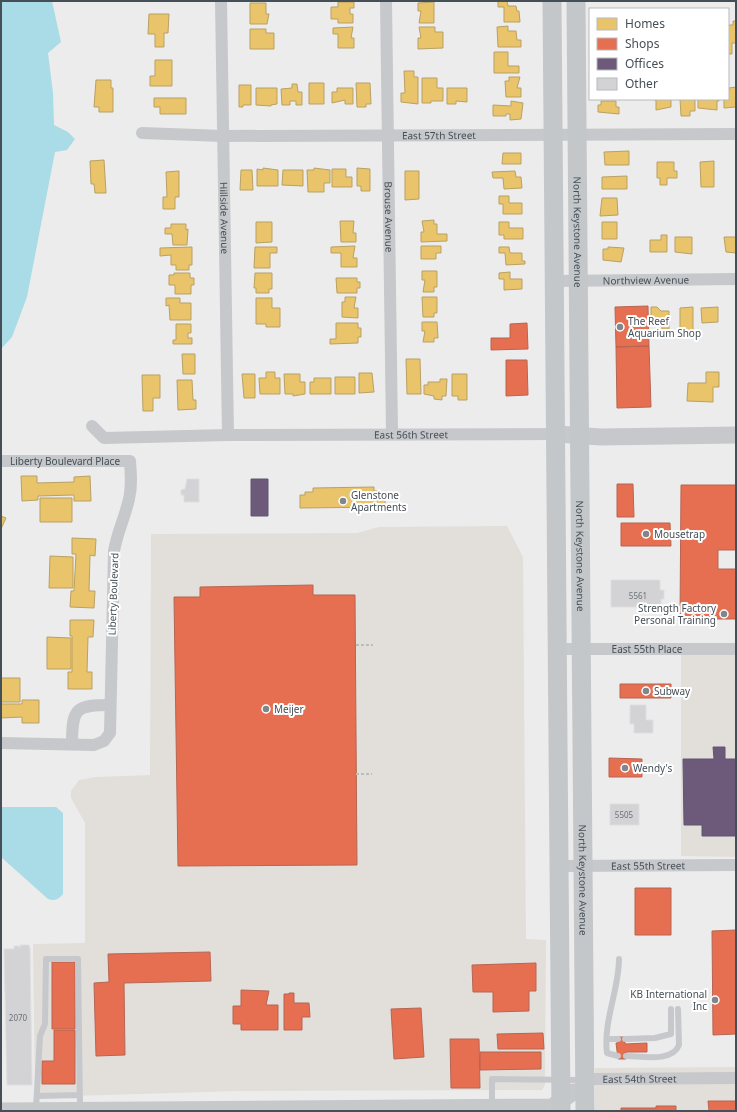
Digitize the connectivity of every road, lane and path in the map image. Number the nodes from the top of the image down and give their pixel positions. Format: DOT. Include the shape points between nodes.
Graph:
graph roads {
  1 [pos="221,1"];
  2 [pos="386,1"];
  3 [pos="552,1"];
  4 [pos="576,1"];
  5 [pos="142,133"];
  6 [pos="554,134"];
  7 [pos="577,134"];
  8 [pos="736,134"];
  9 [pos="388,135"];
  10 [pos="223,136"];
  11 [pos="736,279"];
  12 [pos="579,280"];
  13 [pos="555,281"];
  14 [pos="92,426"];
  15 [pos="392,433"];
  16 [pos="228,434"];
  17 [pos="557,434"];
  18 [pos="736,435"];
  19 [pos="580,436"];
  20 [pos="1,461"];
  21 [pos="130,461"];
  22 [pos="356,645"];
  23 [pos="373,645"];
  24 [pos="558,649"];
  25 [pos="582,649"];
  26 [pos="736,649"];
  27 [pos="110,705"];
  28 [pos="1,743"];
  29 [pos="72,743"];
  30 [pos="356,774"];
  31 [pos="372,774"];
  32 [pos="736,865"];
  33 [pos="560,866"];
  34 [pos="584,866"];
  35 [pos="619,958"];
  36 [pos="607,1039"];
  37 [pos="618,1056"];
  38 [pos="626,1056"];
  39 [pos="736,1078"];
  40 [pos="571,1091"];
  41 [pos="80,1102"];
  42 [pos="36,1103"];
  43 [pos="492,1108"];
  44 [pos="129,1110"];
  45 [pos="1,1111"];
  46 [pos="585,1111"];
  1 -- 10 [label="street, Hillside Avenue"];
  2 -- 9 [label="street, Brouse Avenue"];
  3 -- 6 [label="main road, North Keystone Avenue"];
  4 -- 7 [label="main road, North Keystone Avenue"];
  5 -- 10 [label="street, East 57th Street"];
  6 -- 7 [label="street, East 57th Street"];
  6 -- 9 [label="street, East 57th Street"];
  6 -- 13 [label="main road, North Keystone Avenue"];
  7 -- 8 [label="street, East 57th Street"];
  7 -- 12 [label="main road, North Keystone Avenue"];
  9 -- 10 [label="street, East 57th Street"];
  9 -- 15 [label="street, Brouse Avenue"];
  10 -- 16 [label="street, Hillside Avenue"];
  11 -- 12 [label="street, Northview Avenue"];
  12 -- 13 [label="street, Northview Avenue"];
  12 -- 19 [label="main road, North Keystone Avenue"];
  13 -- 17 [label="main road, North Keystone Avenue"];
  14 -- 16 [label="street, East 56th Street" via="104,438"];
  15 -- 16 [label="street, East 56th Street"];
  15 -- 17 [label="street, East 56th Street"];
  17 -- 19 [label="street, East 56th Street"];
  17 -- 24 [label="main road, North Keystone Avenue"];
  18 -- 19 [label="street, East 56th Street"];
  19 -- 25 [label="main road, North Keystone Avenue"];
  20 -- 21 [label="street, Liberty Boulevard Place"];
  21 -- 27 [label="street, Liberty Boulevard" via="129,500 118,530 114,551"];
  22 -- 23 [label="path"];
  24 -- 25 [label="street, East 55th Place"];
  24 -- 33 [label="main road, North Keystone Avenue"];
  25 -- 26 [label="street, East 55th Place"];
  25 -- 34 [label="main road, North Keystone Avenue"];
  27 -- 29 [label="street" via="89,705 80,709 72,722"];
  27 -- 29 [label="street, Liberty Boulevard" via="111,729 104,741 94,745"];
  28 -- 29 [label="street, Liberty Boulevard"];
  30 -- 31 [label="path"];
  32 -- 34 [label="street, East 55th Street"];
  33 -- 34 [label="street, East 55th Street"];
  33 -- 40 [label="main road, North Keystone Avenue"];
  34 -- 40 [label="main road, North Keystone Avenue"];
  35 -- 36 [label="lane"];
  36 -- 37 [label="lane" via="607,1053"];
  36 -- 38 [label="lane" via="655,1038 671,1034 675,1009 679,1045 677,1050 671,1055"];
  39 -- 40 [label="street, East 54th Street" via="602,1078 593,1079"];
  40 -- 43 [label="street, East 54th Street" via="552,1107"];
  40 -- 43 [label="lane" via="492,1079"];
  40 -- 46 [label="main road, North Keystone Avenue"];
  41 -- 42 [label="street, East 54th Street"];
  41 -- 42 [label="lane" via="78,958 46,960 45,1024 40,1036"];
  41 -- 44 [label="street, East 54th Street"];
  42 -- 45 [label="street, East 54th Street"];
  43 -- 44 [label="street, East 54th Street"];
}
